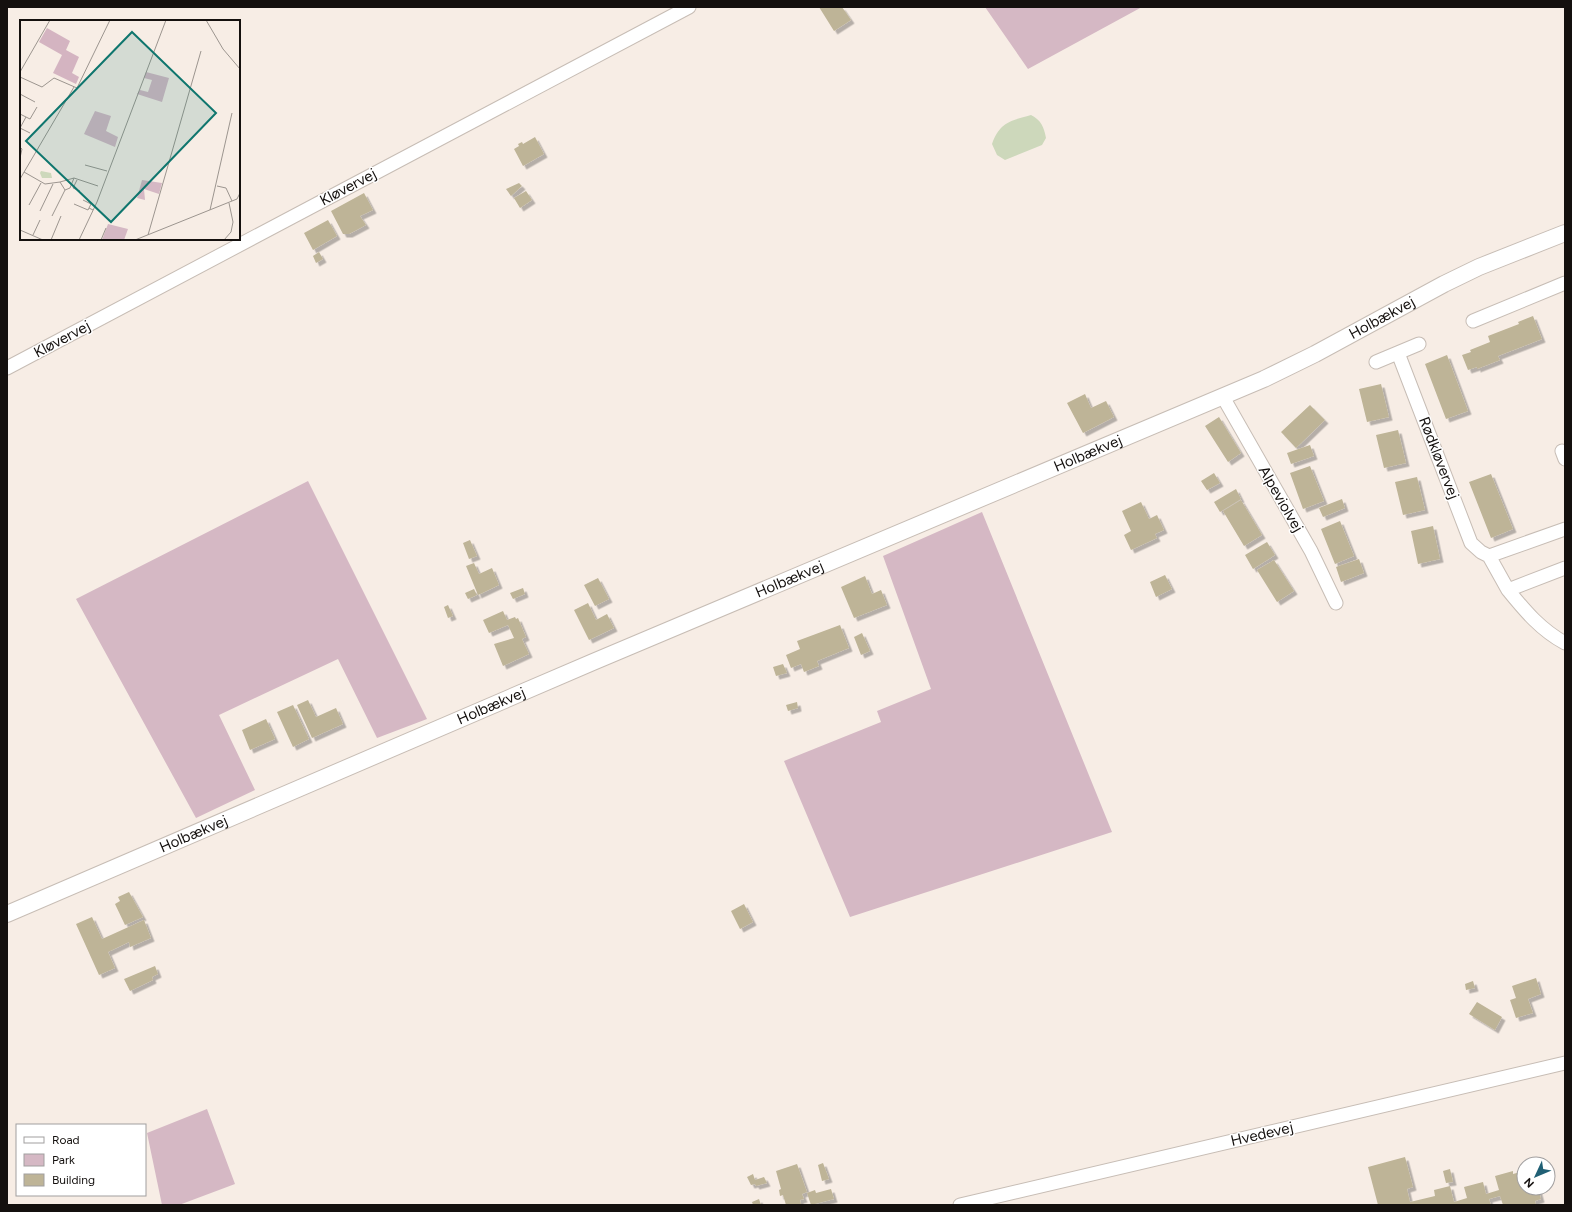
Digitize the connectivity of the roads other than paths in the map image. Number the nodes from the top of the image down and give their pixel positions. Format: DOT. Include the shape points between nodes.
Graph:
graph roads {
  1 [pos="689,7"];
  2 [pos="1565,233"];
  3 [pos="1565,283"];
  4 [pos="1473,321"];
  5 [pos="1419,344"];
  6 [pos="1398,353"];
  7 [pos="1376,362"];
  8 [pos="7,368"];
  9 [pos="1223,397"];
  10 [pos="1565,529"];
  11 [pos="1489,556"];
  12 [pos="1565,568"];
  13 [pos="1508,590"];
  14 [pos="1336,603"];
  15 [pos="1565,643"];
  16 [pos="7,914"];
  17 [pos="1565,1063"];
  18 [pos="960,1205"];
  1 -- 8 [label="street, Kløvervej"];
  2 -- 9 [label="street, Holbækvej" via="1479,267 1315,354"];
  3 -- 4 [label="street"];
  5 -- 6 [label="street"];
  6 -- 7 [label="street"];
  6 -- 11 [label="street, Rødkløvervej" via="1471,543"];
  9 -- 14 [label="street, Alpeviolvej" via="1311,551"];
  9 -- 16 [label="street, Holbækvej" via="608,656"];
  10 -- 11 [label="street"];
  11 -- 13 [label="street"];
  12 -- 13 [label="street"];
  13 -- 15 [label="street" via="1528,616 1552,636"];
  17 -- 18 [label="street, Hvedevej"];
}
